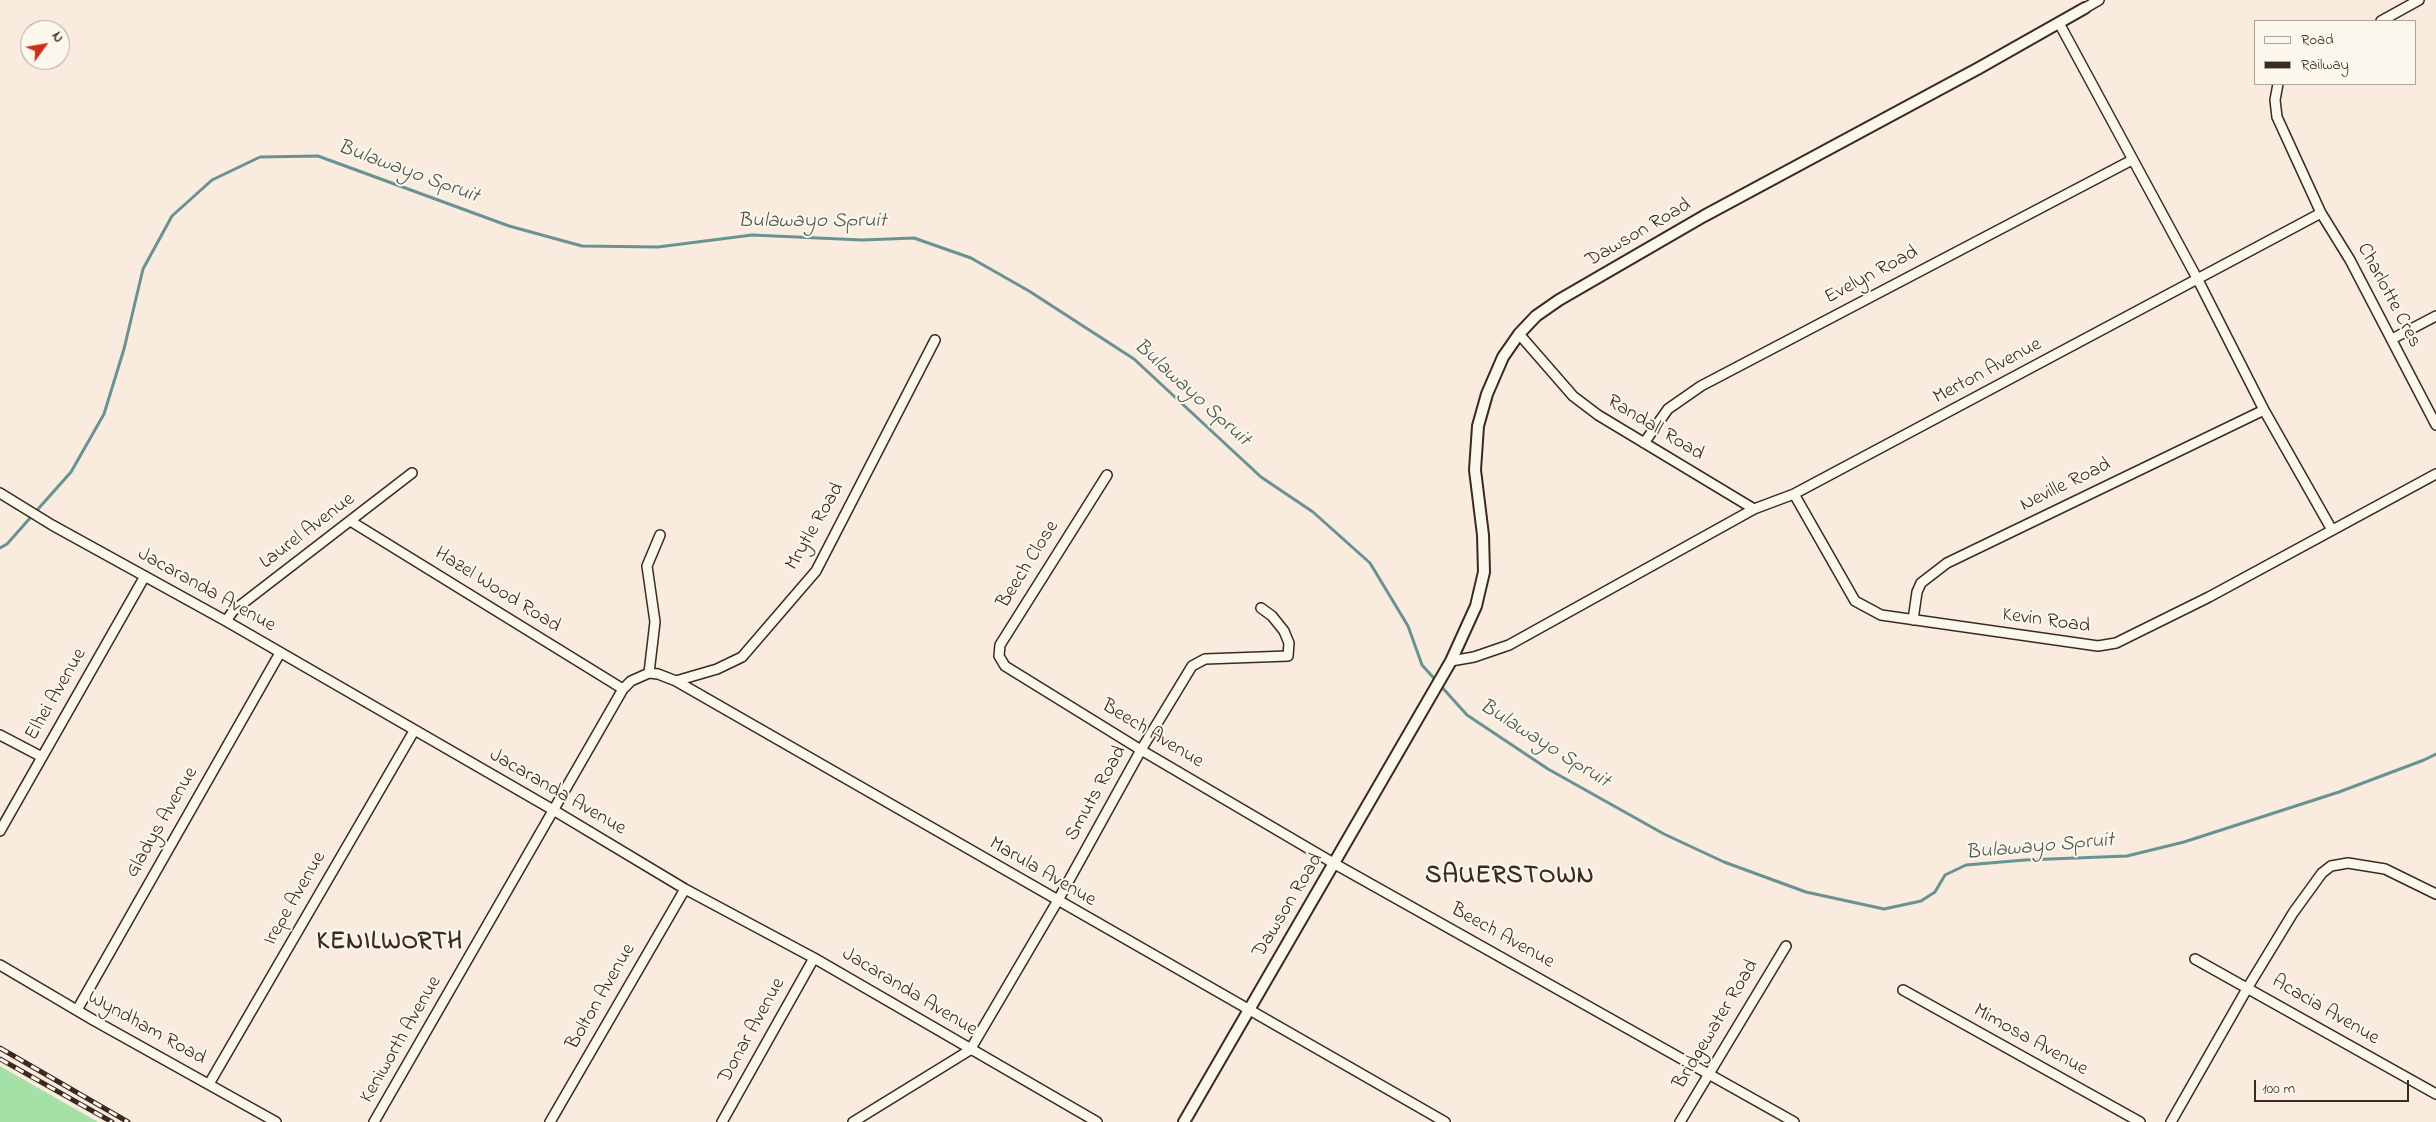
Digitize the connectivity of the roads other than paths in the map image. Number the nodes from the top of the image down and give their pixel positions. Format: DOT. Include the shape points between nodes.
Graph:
graph roads {
  1 [pos="2099,0"];
  2 [pos="2419,0"];
  3 [pos="2085,8"];
  4 [pos="2383,20"];
  5 [pos="2060,23"];
  6 [pos="2278,85"];
  7 [pos="2132,160"];
  8 [pos="2320,213"];
  9 [pos="2198,280"];
  10 [pos="2436,316"];
  11 [pos="1519,334"];
  12 [pos="2392,338"];
  13 [pos="935,340"];
  14 [pos="2264,410"];
  15 [pos="2436,425"];
  16 [pos="1644,443"];
  17 [pos="412,473"];
  18 [pos="2436,474"];
  19 [pos="1107,475"];
  20 [pos="0,493"];
  21 [pos="1794,494"];
  22 [pos="1754,509"];
  23 [pos="352,522"];
  24 [pos="2332,530"];
  25 [pos="660,536"];
  26 [pos="144,576"];
  27 [pos="1261,608"];
  28 [pos="1913,620"];
  29 [pos="226,621"];
  30 [pos="280,654"];
  31 [pos="1451,661"];
  32 [pos="649,673"];
  33 [pos="1014,673"];
  34 [pos="676,681"];
  35 [pos="623,689"];
  36 [pos="414,731"];
  37 [pos="0,735"];
  38 [pos="1141,750"];
  39 [pos="42,757"];
  40 [pos="555,810"];
  41 [pos="0,831"];
  42 [pos="1335,864"];
  43 [pos="685,889"];
  44 [pos="2436,894"];
  45 [pos="1057,902"];
  46 [pos="1786,946"];
  47 [pos="814,958"];
  48 [pos="2195,959"];
  49 [pos="0,965"];
  50 [pos="2248,987"];
  51 [pos="1903,990"];
  52 [pos="77,1010"];
  53 [pos="1247,1011"];
  54 [pos="970,1050"];
  55 [pos="1708,1073"];
  56 [pos="209,1084"];
  57 [pos="2436,1094"];
  58 [pos="276,1122"];
  59 [pos="374,1122"];
  60 [pos="550,1122"];
  61 [pos="722,1122"];
  62 [pos="853,1122"];
  63 [pos="1097,1122"];
  64 [pos="1184,1122"];
  65 [pos="1445,1122"];
  66 [pos="1680,1122"];
  67 [pos="1794,1122"];
  68 [pos="2140,1122"];
  69 [pos="2171,1122"];
  1 -- 3 [label="street"];
  2 -- 4 [label="street"];
  3 -- 5 [label="street, Dawson Road"];
  5 -- 7 [label="street"];
  5 -- 11 [label="street, Dawson Road" via="1678,231 1559,300 1536,316"];
  6 -- 8 [label="street, Charlotte Cres" via="2277,117"];
  7 -- 9 [label="street"];
  7 -- 16 [label="street, Evelyn Road" via="1701,386 1668,409"];
  8 -- 9 [label="street"];
  8 -- 12 [label="street, Charlotte Cres" via="2350,260"];
  9 -- 14 [label="street"];
  9 -- 21 [label="street, Merton Avenue"];
  10 -- 12 [label="street"];
  11 -- 16 [label="street, Randall Road" via="1573,396"];
  11 -- 31 [label="street, Dawson Road" via="1503,357 1490,386 1478,426 1475,470 1484,572 1476,606"];
  12 -- 15 [label="street, Charlotte Cres"];
  13 -- 34 [label="street, Mrytle Road" via="816,571 742,658"];
  14 -- 24 [label="street"];
  14 -- 28 [label="street, Neville Road" via="1947,563 1921,583"];
  16 -- 22 [label="street, Randall Road"];
  17 -- 23 [label="street, Laurel Avenue"];
  18 -- 24 [label="street, Kevin Road"];
  19 -- 33 [label="street, Beech Close" via="1000,645 999,656"];
  20 -- 26 [label="street, Jacaranda Avenue"];
  21 -- 22 [label="street"];
  21 -- 28 [label="street, Kevin Road" via="1855,601 1881,616"];
  22 -- 31 [label="street" via="1509,645"];
  23 -- 29 [label="street, Laurel Avenue" via="233,611"];
  23 -- 35 [label="street, Hazel Wood Road"];
  24 -- 28 [label="street, Kevin Road" via="2116,643 2085,646"];
  25 -- 32 [label="street" via="647,566 655,622"];
  26 -- 29 [label="street, Jacaranda Avenue"];
  26 -- 39 [label="street, Elhei Avenue"];
  27 -- 38 [label="street, Smuts Road" via="1284,632 1289,644 1288,656 1205,658 1198,661"];
  29 -- 30 [label="street, Jacaranda Avenue"];
  30 -- 36 [label="street, Jacaranda Avenue"];
  30 -- 52 [label="street, Gladys Avenue"];
  31 -- 42 [label="street, Dawson Road"];
  32 -- 34 [label="street, Marula Avenue"];
  32 -- 35 [label="street" via="630,681"];
  33 -- 38 [label="street, Beech Avenue"];
  34 -- 45 [label="street, Marula Avenue"];
  35 -- 40 [label="street, Keniworth Avenue"];
  36 -- 40 [label="street, Jacaranda Avenue"];
  36 -- 56 [label="street, Irepe Avenue"];
  37 -- 39 [label="street"];
  38 -- 42 [label="street, Beech Avenue"];
  38 -- 45 [label="street, Smuts Road"];
  39 -- 41 [label="street, Elhei Avenue"];
  40 -- 43 [label="street, Jacaranda Avenue"];
  40 -- 59 [label="street, Keniworth Avenue"];
  42 -- 53 [label="street, Dawson Road"];
  42 -- 55 [label="street, Beech Avenue"];
  43 -- 47 [label="street, Jacaranda Avenue"];
  43 -- 60 [label="street, Bolton Avenue"];
  44 -- 50 [label="street" via="2385,869 2348,863 2331,866 2322,873 2293,913"];
  45 -- 53 [label="street, Marula Avenue"];
  45 -- 54 [label="street, Smuts Road"];
  46 -- 55 [label="street, Bridgewater Road"];
  47 -- 54 [label="street, Jacaranda Avenue"];
  47 -- 61 [label="street, Donar Avenue"];
  48 -- 50 [label="street, Acacia Avenue"];
  49 -- 52 [label="street, Wyndham Road"];
  50 -- 57 [label="street, Acacia Avenue"];
  50 -- 69 [label="street"];
  51 -- 68 [label="street, Mimosa Avenue"];
  52 -- 56 [label="street, Wyndham Road"];
  53 -- 64 [label="street, Dawson Road"];
  53 -- 65 [label="street, Marula Avenue"];
  54 -- 62 [label="street"];
  54 -- 63 [label="street, Jacaranda Avenue"];
  55 -- 66 [label="street, Bridgewater Road"];
  55 -- 67 [label="street, Beech Avenue"];
  56 -- 58 [label="street, Wyndham Road"];
}
